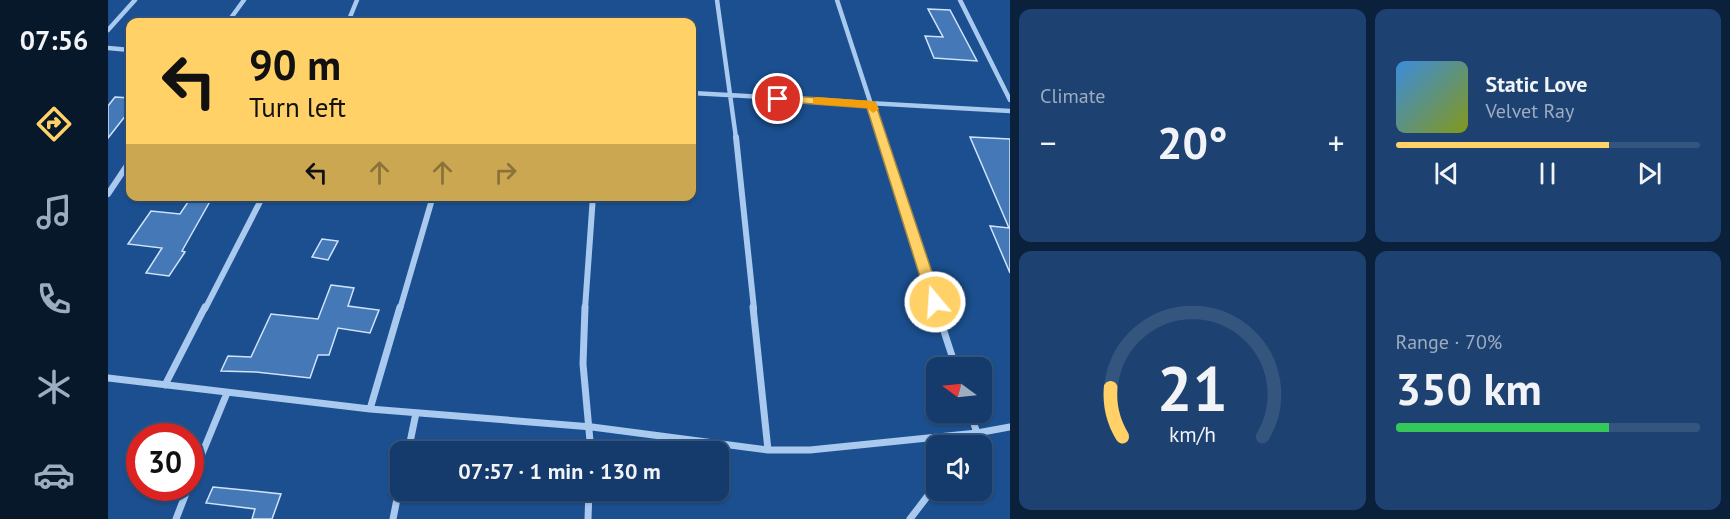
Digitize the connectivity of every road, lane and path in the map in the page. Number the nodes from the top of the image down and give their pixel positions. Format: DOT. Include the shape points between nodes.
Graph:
graph roads {
  1 [pos="135,0"];
  2 [pos="244,0"];
  3 [pos="357,0"];
  4 [pos="717,0"];
  5 [pos="837,0"];
  6 [pos="960,0"];
  7 [pos="231,18"];
  8 [pos="350,18"];
  9 [pos="108,30"];
  10 [pos="108,48"];
  11 [pos="126,50"];
  12 [pos="696,93"];
  13 [pos="732,96"];
  14 [pos="1010,100"];
  15 [pos="872,105"];
  16 [pos="1010,111"];
  17 [pos="126,167"];
  18 [pos="108,194"];
  19 [pos="260,201"];
  20 [pos="432,201"];
  21 [pos="593,201"];
  22 [pos="952,357"];
  23 [pos="108,378"];
  24 [pos="165,385"];
  25 [pos="227,393"];
  26 [pos="370,409"];
  27 [pos="416,413"];
  28 [pos="974,423"];
  29 [pos="591,427"];
  30 [pos="1010,427"];
  31 [pos="977,433"];
  32 [pos="410,441"];
  33 [pos="591,441"];
  34 [pos="204,449"];
  35 [pos="768,450"];
  36 [pos="926,498"];
  37 [pos="184,501"];
  38 [pos="397,501"];
  39 [pos="589,501"];
  40 [pos="176,519"];
  41 [pos="393,519"];
  42 [pos="588,519"];
  43 [pos="910,519"];
  1 -- 9 [label="street"];
  2 -- 7 [label="street"];
  3 -- 8 [label="street"];
  4 -- 13 [label="street"];
  5 -- 15 [label="street"];
  6 -- 14 [label="street"];
  10 -- 11 [label="street"];
  12 -- 13 [label="street"];
  13 -- 15 [label="street"];
  13 -- 35 [label="street"];
  15 -- 16 [label="street"];
  15 -- 22 [label="street"];
  17 -- 18 [label="street"];
  19 -- 24 [label="street"];
  20 -- 26 [label="street"];
  21 -- 29 [label="street" via="583,331"];
  23 -- 24 [label="street"];
  24 -- 25 [label="street"];
  25 -- 26 [label="street"];
  25 -- 34 [label="street"];
  26 -- 27 [label="street"];
  27 -- 29 [label="street"];
  27 -- 32 [label="street"];
  28 -- 31 [label="street"];
  29 -- 33 [label="street"];
  29 -- 35 [label="street"];
  30 -- 31 [label="street"];
  31 -- 35 [label="street" via="810,450"];
  36 -- 43 [label="street"];
  37 -- 40 [label="street"];
  38 -- 41 [label="street"];
  39 -- 42 [label="street"];
}
